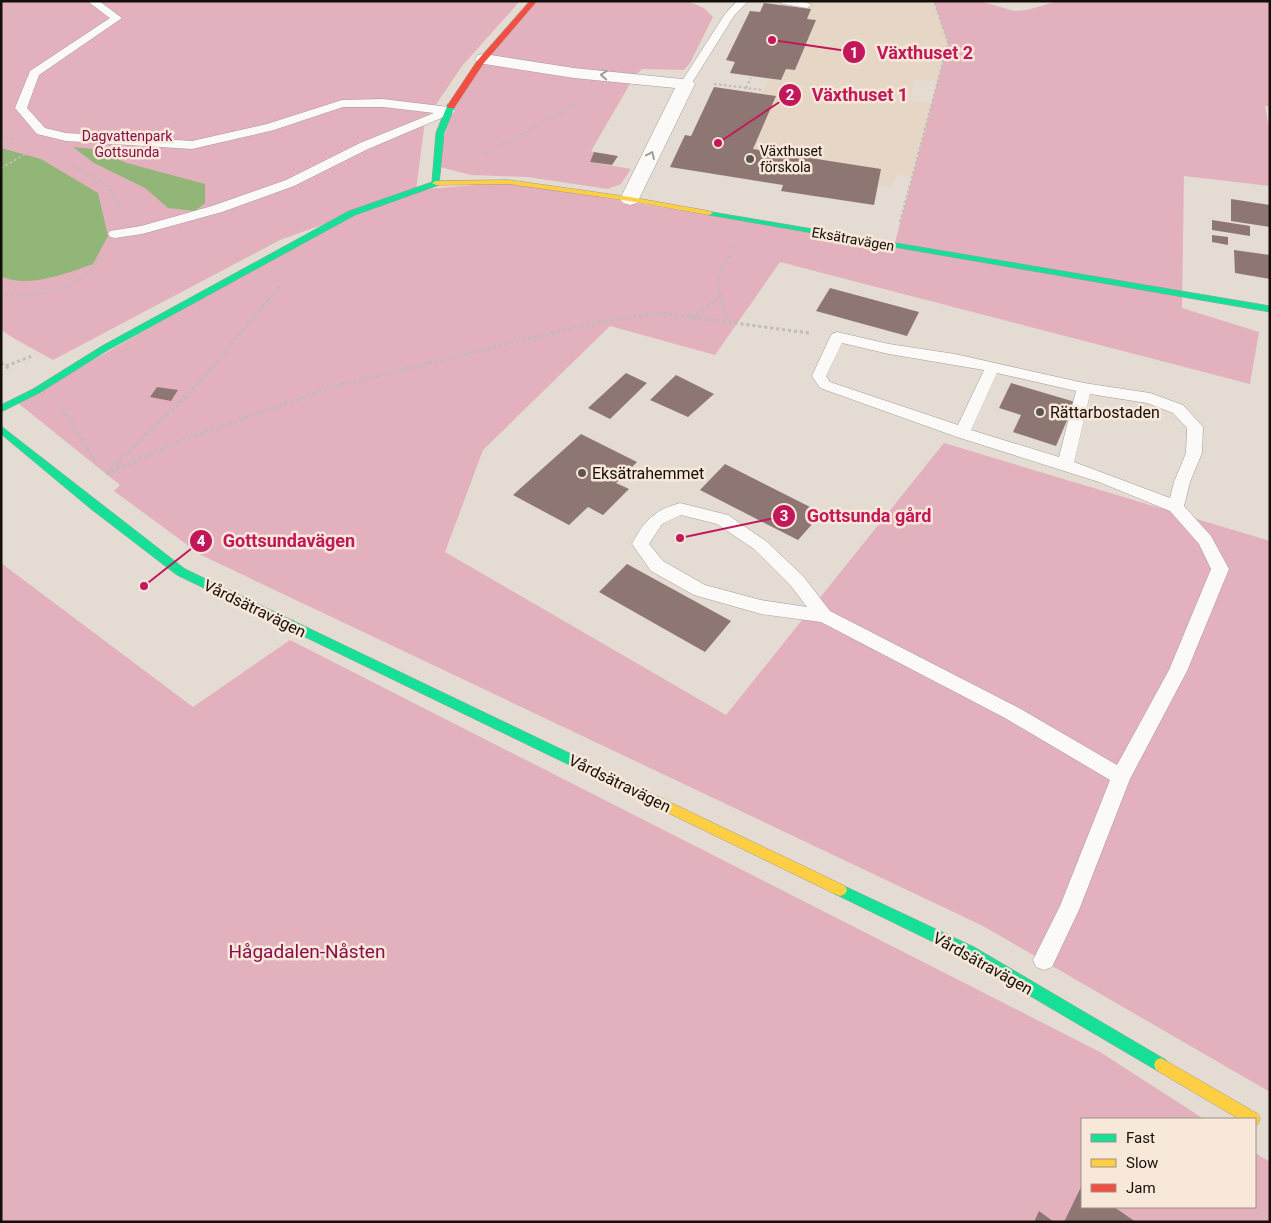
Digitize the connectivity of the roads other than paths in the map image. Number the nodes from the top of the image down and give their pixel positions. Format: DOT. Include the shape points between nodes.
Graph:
graph roads {
  1 [pos="92,1"];
  2 [pos="534,1"];
  3 [pos="743,1"];
  4 [pos="784,1"];
  5 [pos="807,4"];
  6 [pos="484,59"];
  7 [pos="686,84"];
  8 [pos="449,111"];
  9 [pos="436,183"];
  10 [pos="630,199"];
  11 [pos="115,234"];
  12 [pos="1270,309"];
  13 [pos="993,367"];
  14 [pos="1084,388"];
  15 [pos="1,409"];
  16 [pos="1,429"];
  17 [pos="962,433"];
  18 [pos="1065,465"];
  19 [pos="1176,507"];
  20 [pos="824,616"];
  21 [pos="1121,776"];
  22 [pos="1044,960"];
  23 [pos="1252,1118"];
  1 -- 8 [label="lane" via="117,18 34,73 21,108 41,131 66,138 192,145 270,127 342,104 384,103"];
  2 -- 6 [label="street"];
  3 -- 7 [label="lane" via="730,14"];
  4 -- 5 [label="lane"];
  7 -- 6 [label="street, one-way" via="574,73"];
  6 -- 8 [label="street" via="456,95"];
  10 -- 7 [label="street, one-way"];
  8 -- 9 [label="street" via="440,131"];
  8 -- 11 [label="lane" via="364,146 290,183 217,209 142,230"];
  9 -- 10 [label="street, Eksätravägen" via="509,182"];
  9 -- 15 [label="street, Eksätravägen" via="352,213 105,348"];
  10 -- 12 [label="street, Eksätravägen"];
  13 -- 14 [label="lane"];
  13 -- 17 [label="lane"];
  13 -- 17 [label="lane" via="837,337 819,376 825,385"];
  14 -- 18 [label="lane"];
  14 -- 19 [label="lane" via="1150,398 1178,409 1195,427 1194,453"];
  16 -- 23 [label="street, Vårdsätravägen" via="181,572 969,952"];
  17 -- 18 [label="lane"];
  18 -- 19 [label="lane"];
  19 -- 21 [label="lane" via="1205,540 1220,569 1178,671"];
  20 -- 20 [label="lane" via="796,581 760,545 722,519 680,509 656,520 640,544 657,566 700,590 761,607"];
  20 -- 21 [label="lane" via="1012,713"];
  21 -- 22 [label="lane" via="1069,910"];
}
